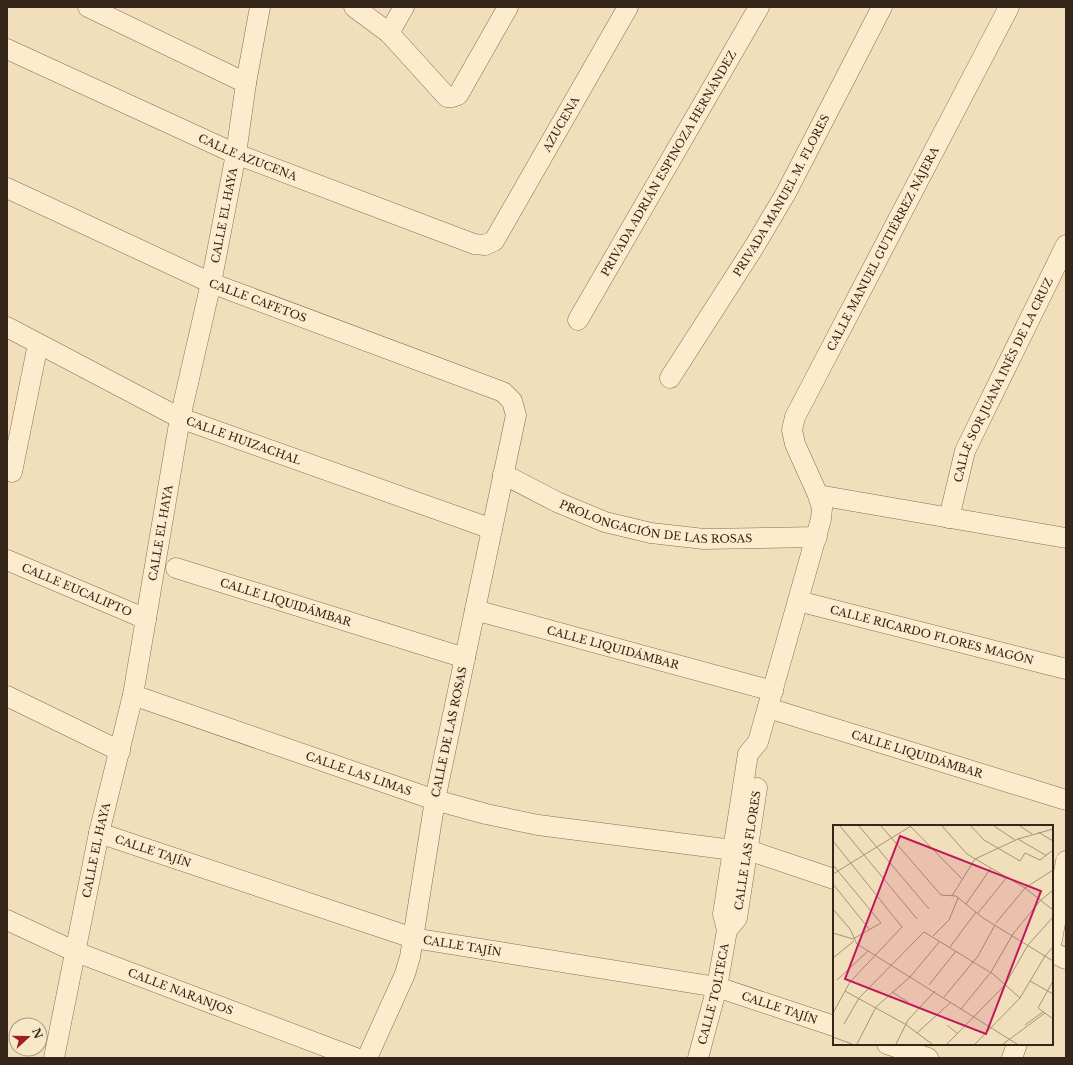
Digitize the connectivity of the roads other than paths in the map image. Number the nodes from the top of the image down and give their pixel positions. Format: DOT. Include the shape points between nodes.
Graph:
graph roads {
  1 [pos="88,7"];
  2 [pos="260,7"];
  3 [pos="354,7"];
  4 [pos="404,7"];
  5 [pos="508,7"];
  6 [pos="628,7"];
  7 [pos="759,7"];
  8 [pos="882,7"];
  9 [pos="1009,7"];
  10 [pos="389,33"];
  11 [pos="7,49"];
  12 [pos="246,83"];
  13 [pos="236,154"];
  14 [pos="7,188"];
  15 [pos="494,241"];
  16 [pos="1066,245"];
  17 [pos="211,283"];
  18 [pos="578,320"];
  19 [pos="7,327"];
  20 [pos="38,344"];
  21 [pos="670,378"];
  22 [pos="512,401"];
  23 [pos="180,418"];
  24 [pos="12,472"];
  25 [pos="503,474"];
  26 [pos="818,495"];
  27 [pos="949,518"];
  28 [pos="492,529"];
  29 [pos="817,537"];
  30 [pos="1066,538"];
  31 [pos="7,560"];
  32 [pos="176,568"];
  33 [pos="798,601"];
  34 [pos="475,610"];
  35 [pos="146,619"];
  36 [pos="465,658"];
  37 [pos="1066,669"];
  38 [pos="133,695"];
  39 [pos="7,696"];
  40 [pos="771,700"];
  41 [pos="120,752"];
  42 [pos="435,800"];
  43 [pos="1066,800"];
  44 [pos="99,833"];
  45 [pos="741,850"];
  46 [pos="1066,861"];
  47 [pos="833,879"];
  48 [pos="7,920"];
  49 [pos="727,930"];
  50 [pos="1053,934"];
  51 [pos="413,938"];
  52 [pos="76,952"];
  53 [pos="1053,952"];
  54 [pos="1066,959"];
  55 [pos="717,987"];
  56 [pos="833,1026"];
  57 [pos="890,1045"];
  58 [pos="1017,1045"];
  59 [pos="54,1058"];
  60 [pos="356,1058"];
  61 [pos="367,1058"];
  62 [pos="698,1058"];
  63 [pos="928,1058"];
  64 [pos="1012,1058"];
  1 -- 12 [label="street"];
  2 -- 12 [label="street, CALLE EL HAYA"];
  3 -- 10 [label="street"];
  4 -- 10 [label="street"];
  5 -- 10 [label="street" via="458,96 447,97"];
  6 -- 15 [label="street, AZUCENA"];
  7 -- 18 [label="street, PRIVADA ADRIÁN ESPINOZA HERNÁNDEZ"];
  8 -- 21 [label="street, PRIVADA MANUEL M. FLORES" via="786,193"];
  9 -- 26 [label="street, CALLE MANUEL GUTIÉRREZ NÁJERA" via="795,417 792,430 795,444"];
  11 -- 13 [label="street, CALLE AZUCENA"];
  12 -- 13 [label="street, CALLE EL HAYA"];
  13 -- 15 [label="street, CALLE AZUCENA" via="474,244 485,245"];
  13 -- 17 [label="street, CALLE EL HAYA"];
  14 -- 17 [label="street, CALLE CAFETOS"];
  16 -- 27 [label="street, CALLE SOR JUANA INÉS DE LA CRUZ" via="965,451"];
  17 -- 22 [label="street, CALLE CAFETOS" via="503,392"];
  17 -- 23 [label="street, CALLE EL HAYA"];
  19 -- 20 [label="street, CALLE HUIZACHAL"];
  20 -- 23 [label="street, CALLE HUIZACHAL"];
  20 -- 24 [label="street"];
  22 -- 25 [label="street, CALLE DE LAS ROSAS" via="516,415"];
  23 -- 28 [label="street, CALLE HUIZACHAL"];
  23 -- 35 [label="street, CALLE EL HAYA"];
  25 -- 28 [label="street, CALLE DE LAS ROSAS"];
  25 -- 29 [label="street, PROLONGACIÓN DE LAS ROSAS" via="557,502 604,522 650,533 704,539"];
  26 -- 27 [label="street"];
  26 -- 29 [label="street, CALLE LAS FLORES" via="822,508"];
  27 -- 30 [label="street"];
  28 -- 34 [label="street, CALLE DE LAS ROSAS"];
  29 -- 33 [label="street, CALLE LAS FLORES"];
  31 -- 35 [label="street, CALLE EUCALIPTO"];
  32 -- 36 [label="street, CALLE LIQUIDÁMBAR"];
  33 -- 37 [label="street, CALLE RICARDO FLORES MAGÓN"];
  33 -- 40 [label="street, CALLE LAS FLORES"];
  34 -- 36 [label="street, CALLE DE LAS ROSAS"];
  34 -- 40 [label="street, CALLE LIQUIDÁMBAR"];
  35 -- 38 [label="street, CALLE EL HAYA"];
  36 -- 42 [label="street, CALLE DE LAS ROSAS"];
  38 -- 41 [label="street, CALLE EL HAYA"];
  38 -- 42 [label="street, CALLE LAS LIMAS"];
  39 -- 41 [label="street"];
  40 -- 43 [label="street, CALLE LIQUIDÁMBAR"];
  40 -- 45 [label="street, CALLE LAS FLORES" via="758,742 748,754"];
  41 -- 44 [label="street, CALLE EL HAYA"];
  42 -- 45 [label="street, CALLE LAS LIMAS" via="538,825"];
  42 -- 51 [label="street, CALLE DE LAS ROSAS"];
  44 -- 51 [label="street, CALLE TAJÍN"];
  44 -- 52 [label="street, CALLE EL HAYA"];
  45 -- 47 [label="street, CALLE LAS LIMAS"];
  45 -- 49 [label="street, CALLE LAS FLORES" via="723,914"];
  46 -- 50 [label="street"];
  48 -- 52 [label="street, CALLE NARANJOS"];
  49 -- 55 [label="street, CALLE TOLTECA"];
  51 -- 55 [label="street, CALLE TAJÍN"];
  51 -- 61 [label="street, CALLE DE LAS ROSAS" via="405,974"];
  52 -- 59 [label="street, CALLE EL HAYA"];
  52 -- 60 [label="street, CALLE NARANJOS"];
  53 -- 54 [label="street"];
  55 -- 56 [label="street, CALLE TAJÍN"];
  55 -- 62 [label="street, CALLE TOLTECA"];
  57 -- 63 [label="street"];
  58 -- 64 [label="street"];
}
